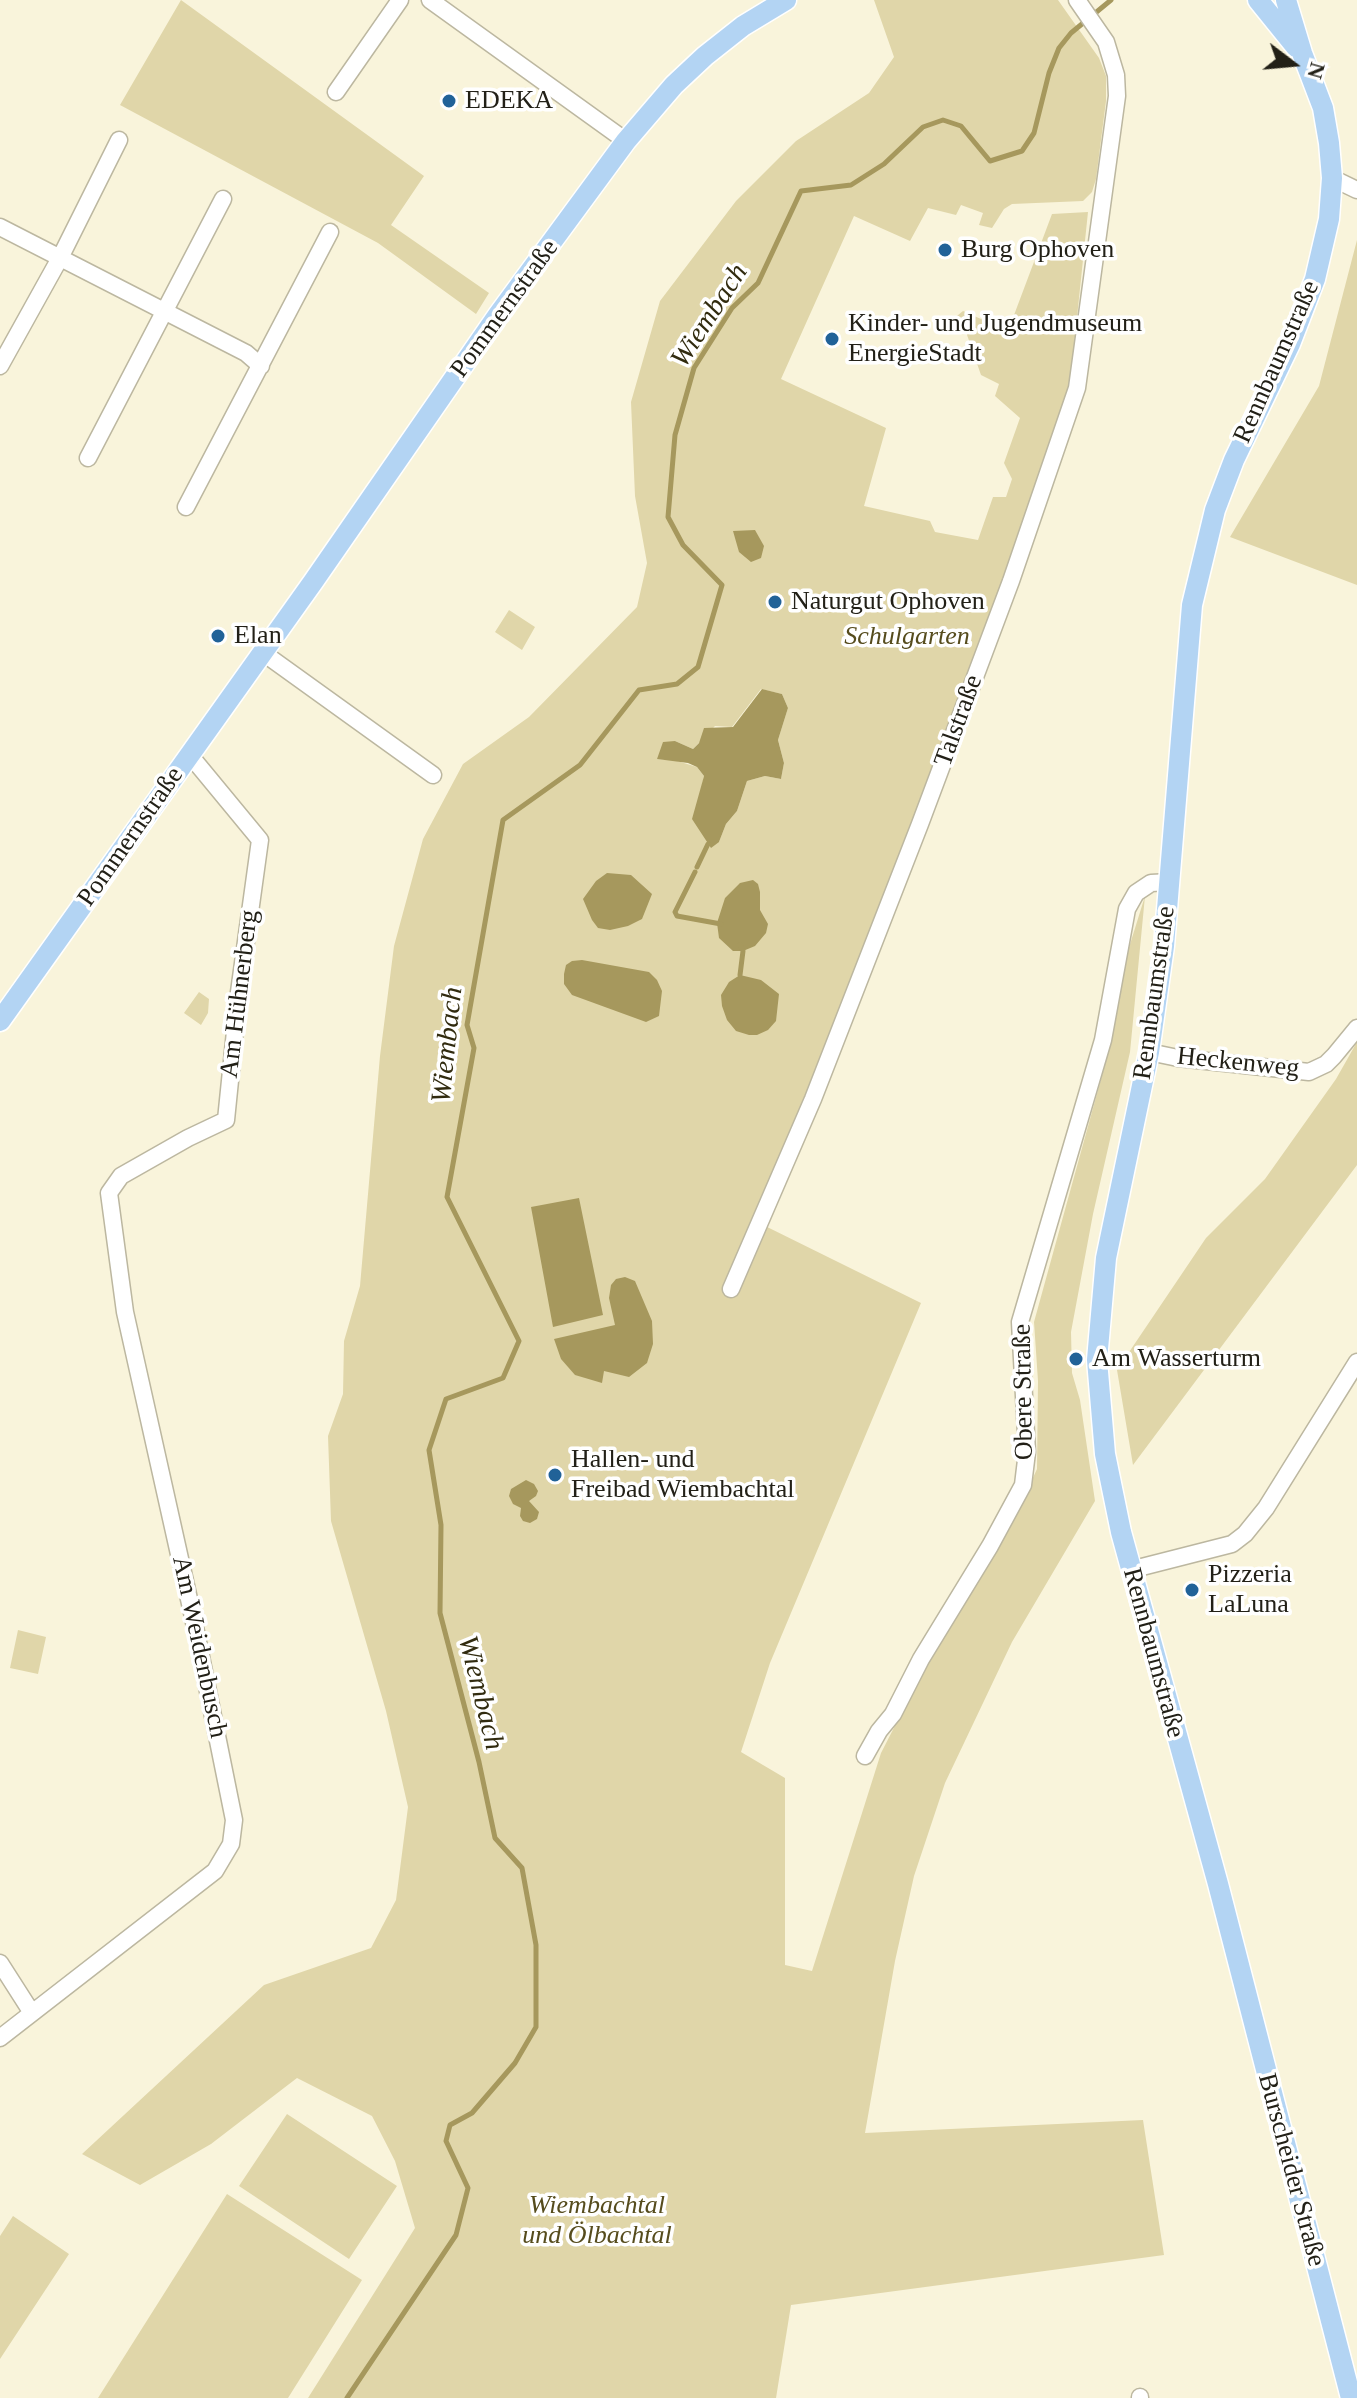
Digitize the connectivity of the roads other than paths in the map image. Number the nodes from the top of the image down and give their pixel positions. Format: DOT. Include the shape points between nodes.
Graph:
graph roads {
  1 [pos="400,0"];
  2 [pos="430,0"];
  3 [pos="786,0"];
  4 [pos="1258,0"];
  5 [pos="1275,0"];
  6 [pos="1286,0"];
  7 [pos="1081,6"];
  8 [pos="1302,53"];
  9 [pos="336,92"];
  10 [pos="119,140"];
  11 [pos="626,141"];
  12 [pos="1332,178"];
  13 [pos="1357,190"];
  14 [pos="223,199"];
  15 [pos="0,227"];
  16 [pos="330,232"];
  17 [pos="60,258"];
  18 [pos="165,312"];
  19 [pos="0,366"];
  20 [pos="261,366"];
  21 [pos="88,458"];
  22 [pos="186,507"];
  23 [pos="262,652"];
  24 [pos="189,754"];
  25 [pos="433,775"];
  26 [pos="1170,882"];
  27 [pos="0,1021"];
  28 [pos="1357,1028"];
  29 [pos="1149,1052"];
  30 [pos="109,1193"];
  31 [pos="731,1289"];
  32 [pos="1357,1362"];
  33 [pos="1130,1570"];
  34 [pos="865,1756"];
  35 [pos="1233,1942"];
  36 [pos="0,1963"];
  37 [pos="32,2013"];
  38 [pos="0,2038"];
  39 [pos="1351,2398"];
  1 -- 9 [label="street"];
  2 -- 11 [label="street"];
  3 -- 11 [label="main road, Pommernstraße" via="705,56"];
  4 -- 8 [label="main road"];
  5 -- 8 [label="main road, Rennbaumstraße"];
  6 -- 8 [label="main road, Rennbaumstraße"];
  7 -- 31 [label="street, Talstraße" via="1112,58 1117,96 1077,388 926,811 813,1099"];
  8 -- 12 [label="main road, Rennbaumstraße" via="1323,108"];
  10 -- 17 [label="street"];
  11 -- 23 [label="main road, Pommernstraße"];
  12 -- 13 [label="street"];
  12 -- 26 [label="main road, Rennbaumstraße" via="1315,279 1234,460 1203,554 1192,605"];
  14 -- 18 [label="street"];
  15 -- 17 [label="street"];
  16 -- 20 [label="street"];
  17 -- 18 [label="street"];
  17 -- 19 [label="street"];
  18 -- 20 [label="street"];
  18 -- 21 [label="street"];
  20 -- 22 [label="street"];
  23 -- 24 [label="main road, Pommernstraße"];
  23 -- 25 [label="street"];
  24 -- 27 [label="main road, Pommernstraße"];
  24 -- 30 [label="street, Am Hühnerberg" via="260,840 226,1120 121,1176"];
  26 -- 29 [label="main road, Rennbaumstraße"];
  26 -- 34 [label="street, Obere Straße" via="1151,883 1136,893 1127,909 1103,1040 1020,1322 1027,1452 1023,1485"];
  28 -- 29 [label="street, Heckenweg" via="1334,1056 1309,1072"];
  29 -- 33 [label="main road, Rennbaumstraße" via="1106,1258 1097,1352 1105,1454"];
  30 -- 37 [label="street, Am Weidenbusch" via="125,1312 234,1820 231,1844 215,1871"];
  32 -- 33 [label="street" via="1245,1534 1232,1544"];
  33 -- 35 [label="main road, Rennbaumstraße"];
  35 -- 39 [label="main road, Burscheider Straße"];
  36 -- 37 [label="street"];
  37 -- 38 [label="street, Am Weidenbusch"];
}
